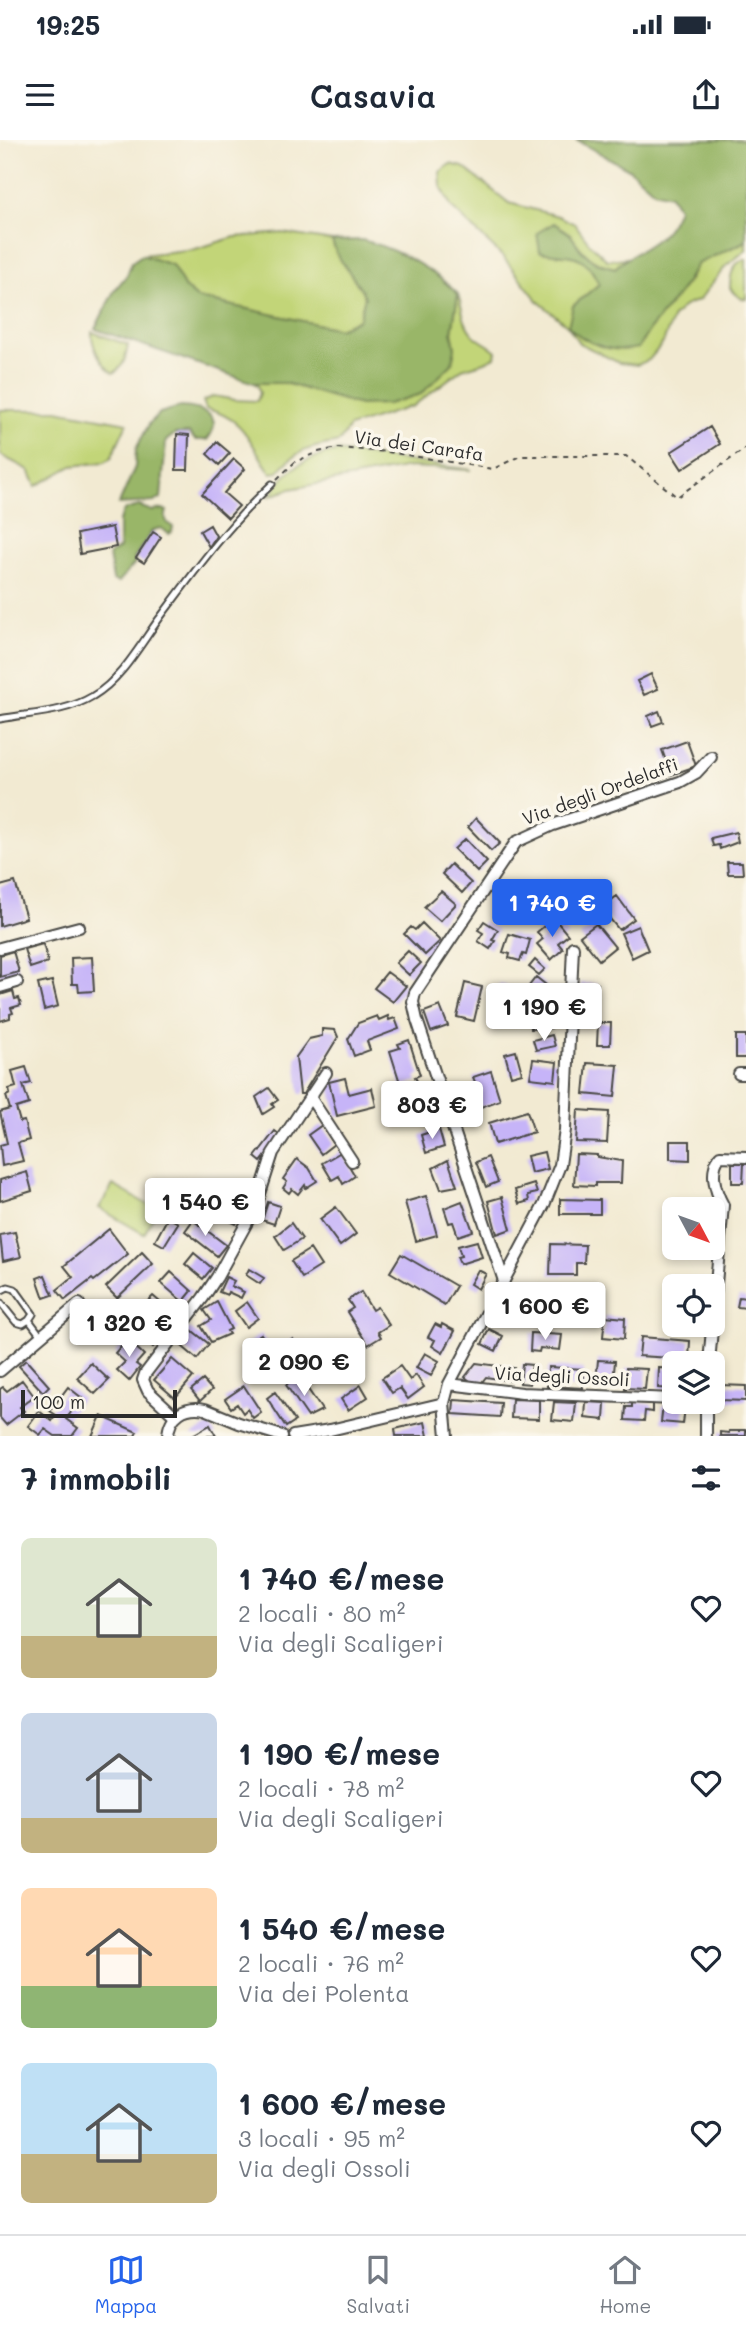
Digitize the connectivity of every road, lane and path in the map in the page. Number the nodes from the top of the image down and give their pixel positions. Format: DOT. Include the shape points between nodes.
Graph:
graph roads {
  1 [pos="746,448"];
  2 [pos="272,484"];
  3 [pos="0,719"];
  4 [pos="711,757"];
  5 [pos="79,927"];
  6 [pos="573,947"];
  7 [pos="0,948"];
  8 [pos="17,982"];
  9 [pos="0,987"];
  10 [pos="327,1073"];
  11 [pos="310,1097"];
  12 [pos="746,1157"];
  13 [pos="352,1161"];
  14 [pos="503,1281"];
  15 [pos="0,1291"];
  16 [pos="0,1302"];
  17 [pos="79,1304"];
  18 [pos="29,1320"];
  19 [pos="41,1336"];
  20 [pos="710,1351"];
  21 [pos="0,1371"];
  22 [pos="449,1384"];
  23 [pos="662,1399"];
  24 [pos="444,1403"];
  25 [pos="706,1414"];
  26 [pos="175,1416"];
  27 [pos="168,1436"];
  28 [pos="282,1436"];
  29 [pos="293,1436"];
  30 [pos="447,1436"];
  31 [pos="706,1436"];
  1 -- 2 [label="path, Via dei Carafa" via="677,497 626,456 520,456 493,469 337,448 295,462"];
  2 -- 3 [label="lane" via="205,557 107,685 69,706"];
  4 -- 14 [label="street, Via degli Ordelaffi" via="680,782 516,842 415,993 417,1020"];
  5 -- 7 [label="street"];
  6 -- 14 [label="street" via="560,1165"];
  8 -- 9 [label="street"];
  10 -- 11 [label="street"];
  11 -- 13 [label="street"];
  11 -- 26 [label="street" via="273,1153 261,1195 236,1244 203,1298 145,1374 148,1391"];
  12 -- 20 [label="street" via="720,1157 715,1165 715,1189 723,1205"];
  14 -- 22 [label="street"];
  15 -- 18 [label="lane" via="15,1289 33,1314"];
  16 -- 18 [label="lane" via="16,1322"];
  17 -- 19 [label="street"];
  18 -- 19 [label="lane"];
  19 -- 21 [label="street"];
  22 -- 23 [label="street, Via degli Ossoli" via="522,1393"];
  22 -- 24 [label="street"];
  24 -- 29 [label="street"];
  24 -- 30 [label="street"];
  25 -- 31 [label="street"];
  26 -- 27 [label="street"];
  26 -- 28 [label="street" via="200,1408"];
}
